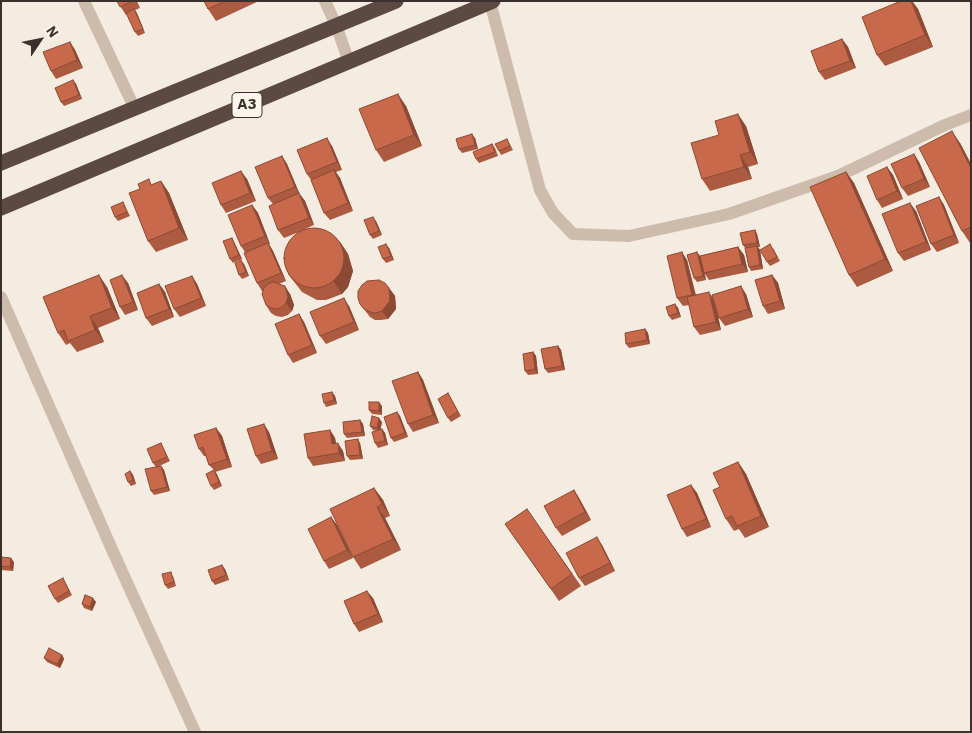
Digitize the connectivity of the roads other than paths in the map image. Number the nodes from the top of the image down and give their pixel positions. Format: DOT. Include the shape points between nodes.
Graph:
graph roads {
  1 [pos="84,1"];
  2 [pos="325,1"];
  3 [pos="396,1"];
  4 [pos="491,2"];
  5 [pos="336,25"];
  6 [pos="350,62"];
  7 [pos="134,107"];
  8 [pos="971,115"];
  9 [pos="1,163"];
  10 [pos="1,208"];
  11 [pos="1,297"];
  12 [pos="195,732"];
  1 -- 7 [label="street"];
  2 -- 5 [label="street"];
  3 -- 5 [label="highway, A3"];
  4 -- 6 [label="highway, A3"];
  4 -- 8 [label="street" via="540,190 553,214 573,234 629,236 729,214 838,176 944,124"];
  5 -- 6 [label="street"];
  5 -- 7 [label="highway, A3"];
  6 -- 10 [label="highway, A3"];
  7 -- 9 [label="highway, A3"];
  11 -- 12 [label="street"];
}
